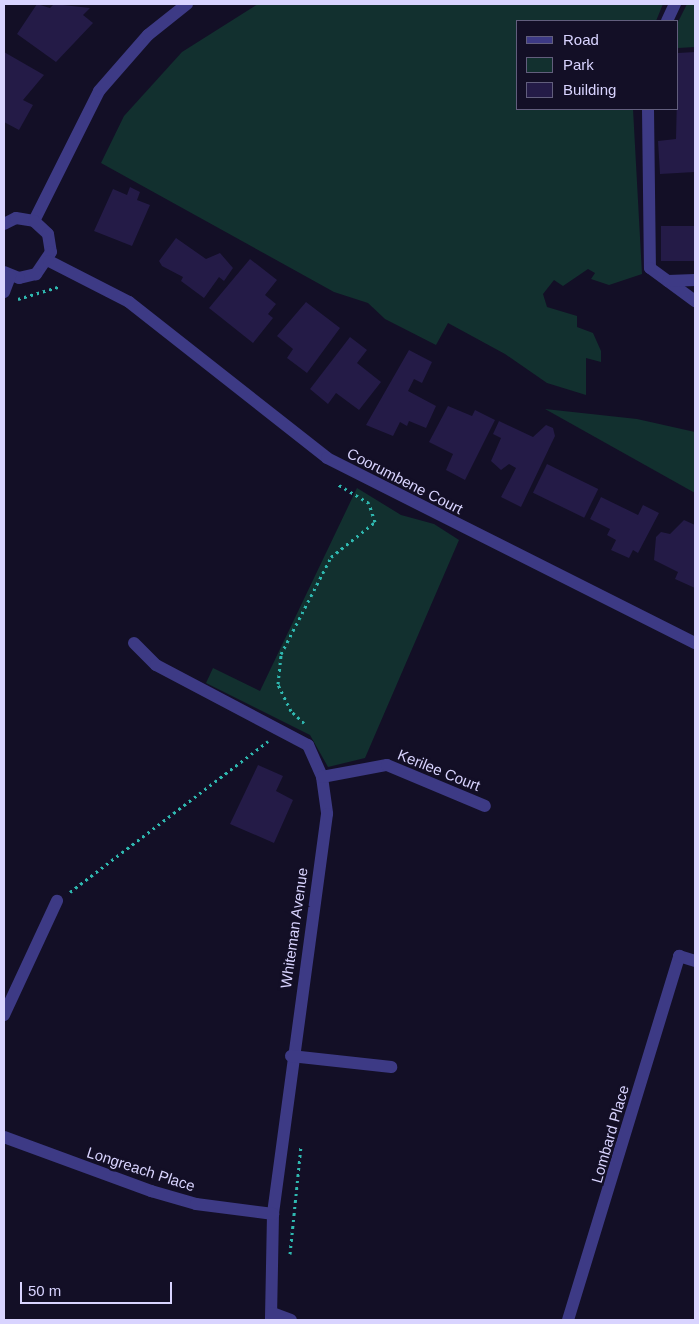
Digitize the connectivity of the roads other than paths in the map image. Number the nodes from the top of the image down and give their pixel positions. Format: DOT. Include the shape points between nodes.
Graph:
graph roads {
  1 [pos="187,4"];
  2 [pos="675,4"];
  3 [pos="667,20"];
  4 [pos="648,110"];
  5 [pos="34,221"];
  6 [pos="4,224"];
  7 [pos="48,261"];
  8 [pos="7,274"];
  9 [pos="695,280"];
  10 [pos="668,281"];
  11 [pos="8,294"];
  12 [pos="695,301"];
  13 [pos="134,643"];
  14 [pos="695,643"];
  15 [pos="322,778"];
  16 [pos="484,806"];
  17 [pos="57,901"];
  18 [pos="695,961"];
  19 [pos="4,1015"];
  20 [pos="291,1056"];
  21 [pos="391,1067"];
  22 [pos="4,1137"];
  23 [pos="272,1214"];
  24 [pos="271,1317"];
  25 [pos="291,1320"];
  26 [pos="568,1320"];
  1 -- 5 [label="street" via="148,35 99,91"];
  2 -- 3 [label="street"];
  4 -- 10 [label="street" via="650,268"];
  5 -- 6 [label="street" via="16,218"];
  5 -- 7 [label="street" via="51,243"];
  7 -- 8 [label="street" via="36,274"];
  7 -- 14 [label="street, Coorumbene Court" via="129,302 326,458 373,486"];
  8 -- 11 [label="street"];
  9 -- 10 [label="street"];
  10 -- 12 [label="street"];
  13 -- 15 [label="street, Whiteman Avenue" via="156,665 284,729 308,745"];
  15 -- 16 [label="street, Kerilee Court" via="387,765"];
  15 -- 20 [label="street, Whiteman Avenue" via="327,814"];
  17 -- 19 [label="street"];
  18 -- 26 [label="street, Lombard Place" via="679,956"];
  20 -- 21 [label="street"];
  20 -- 23 [label="street, Whiteman Avenue"];
  22 -- 23 [label="street, Longreach Place" via="151,1192 196,1204"];
  23 -- 24 [label="street, Whiteman Avenue"];
  24 -- 25 [label="street"];
}
